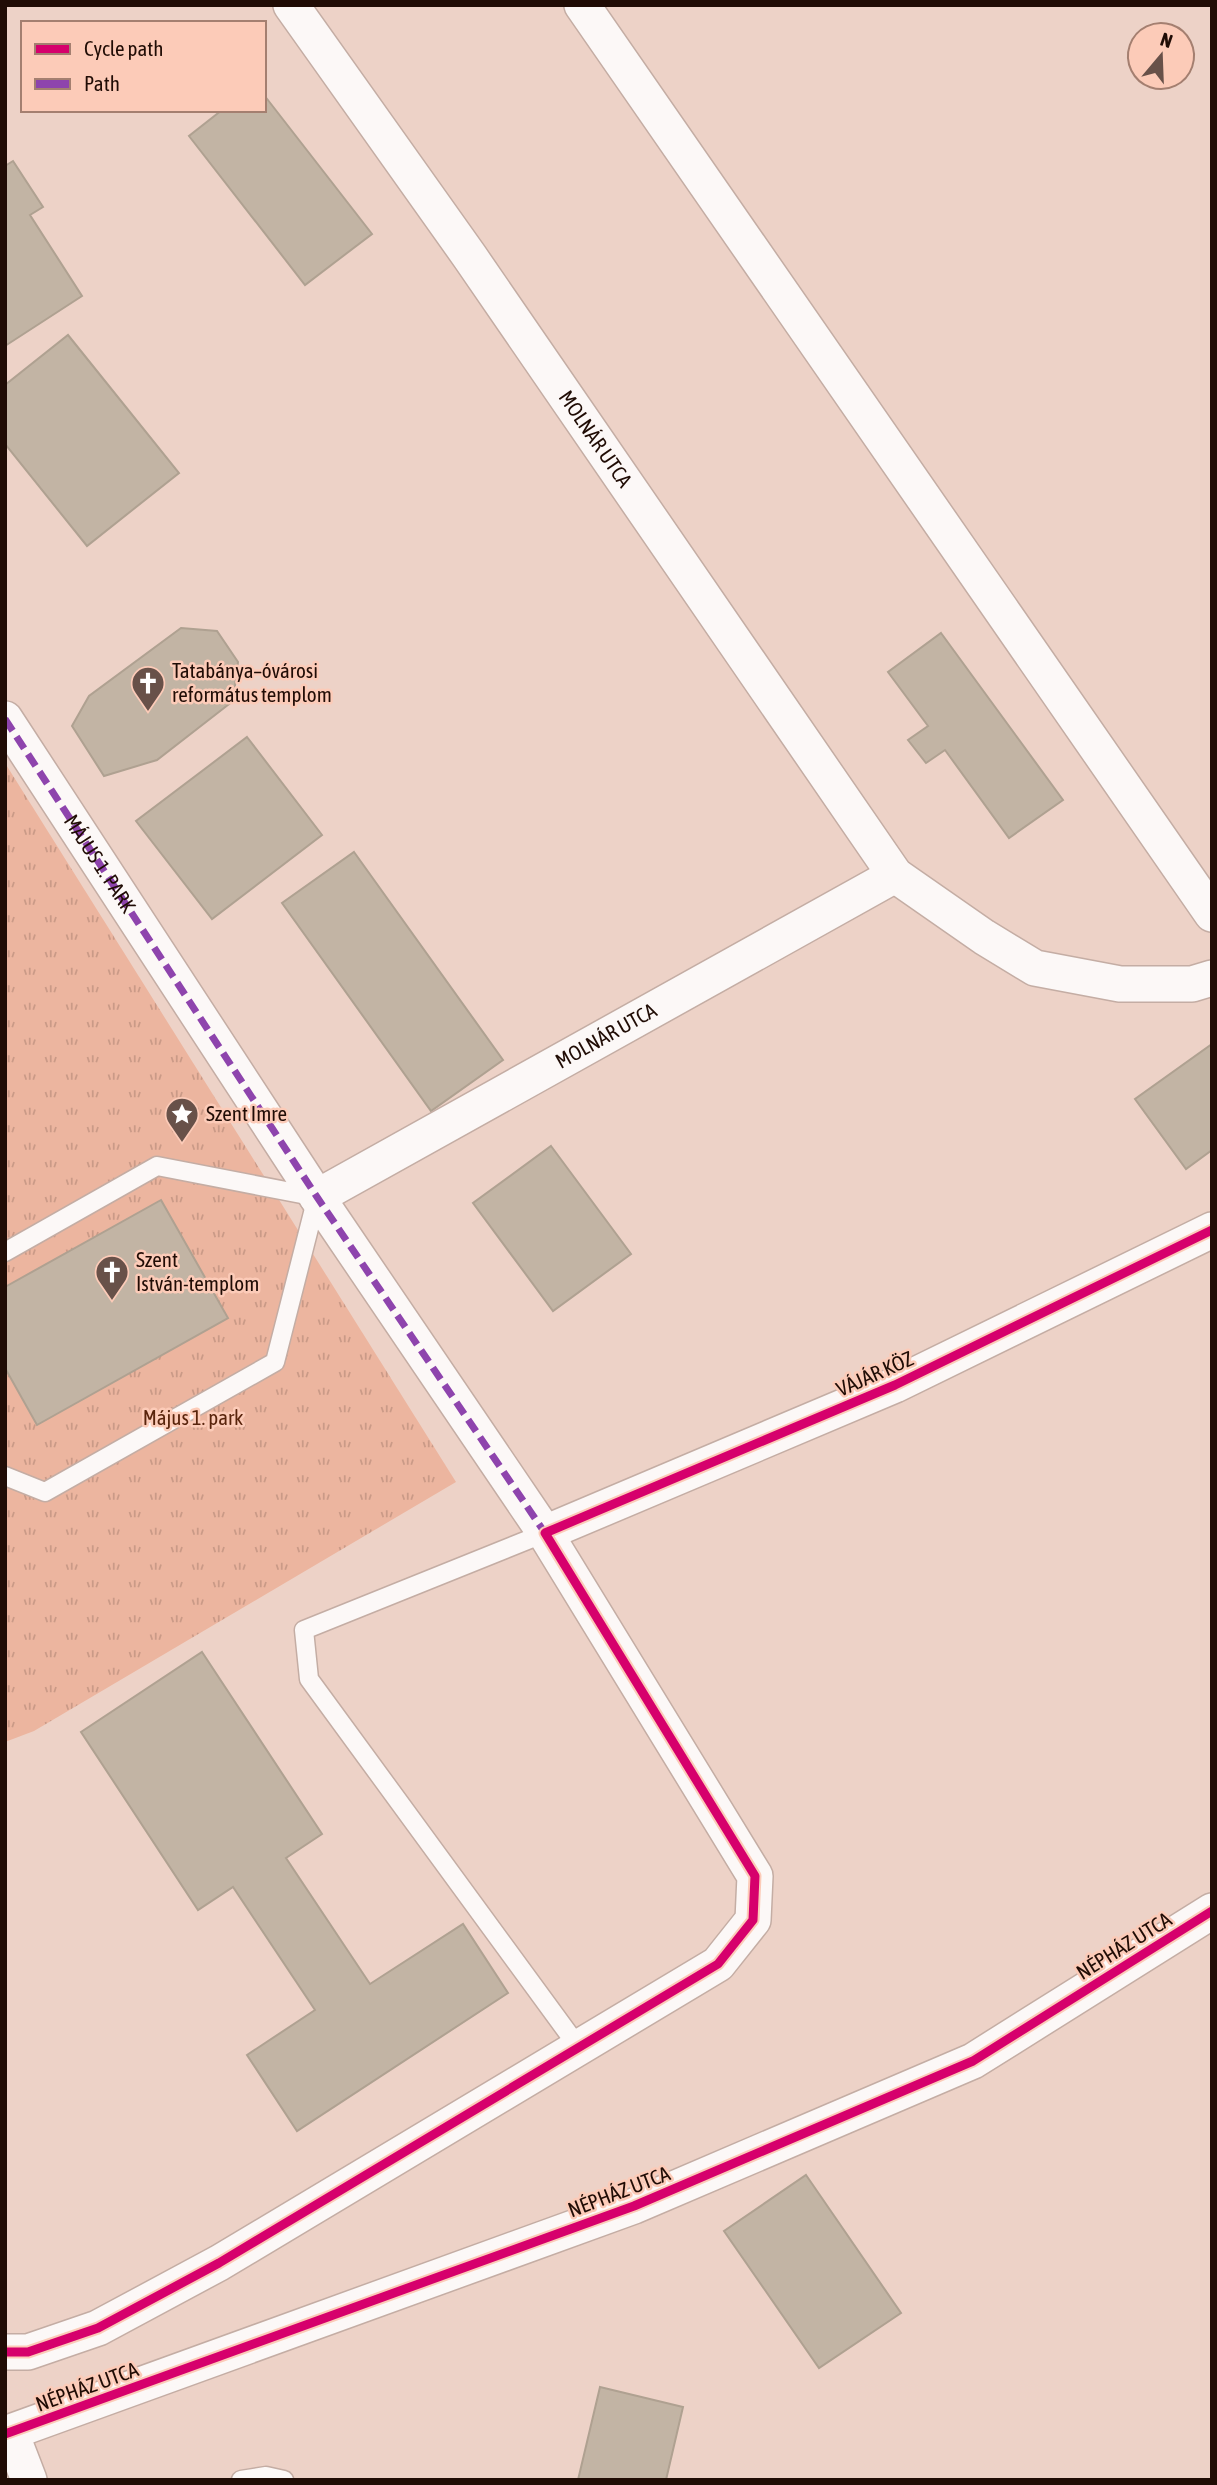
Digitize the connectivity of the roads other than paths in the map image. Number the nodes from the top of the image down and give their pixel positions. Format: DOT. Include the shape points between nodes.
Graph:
graph roads {
  1 [pos="291,5"];
  2 [pos="582,5"];
  3 [pos="5,719"];
  4 [pos="895,875"];
  5 [pos="1212,914"];
  6 [pos="1212,978"];
  7 [pos="317,1197"];
  8 [pos="1212,1230"];
  9 [pos="5,1252"];
  10 [pos="5,1476"];
  11 [pos="545,1533"];
  12 [pos="1212,1911"];
  13 [pos="579,2048"];
  14 [pos="5,2352"];
  15 [pos="8,2434"];
  16 [pos="29,2480"];
  17 [pos="242,2480"];
  18 [pos="284,2480"];
  1 -- 4 [label="street, MOLNÁR UTCA"];
  2 -- 5 [label="street"];
  3 -- 7 [label="street, MÁJUS 1. PARK"];
  4 -- 6 [label="street, MOLNÁR UTCA" via="1035,968 1121,984 1192,984"];
  4 -- 7 [label="street, MOLNÁR UTCA"];
  7 -- 9 [label="lane" via="157,1166"];
  7 -- 10 [label="lane" via="275,1362 45,1492"];
  7 -- 11 [label="street, MÁJUS 1. PARK"];
  8 -- 11 [label="street, VÁJÁR KÖZ" via="895,1385"];
  11 -- 13 [label="street, MÁJUS 1. PARK" via="755,1876 753,1920 718,1964"];
  11 -- 13 [label="lane" via="304,1630 309,1679"];
  12 -- 15 [label="street, NÉPHÁZ UTCA" via="974,2061 634,2206"];
  13 -- 14 [label="street, MÁJUS 1. PARK" via="219,2263 98,2328 28,2352"];
  15 -- 16 [label="street"];
  17 -- 18 [label="lane" via="266,2476"];
}
